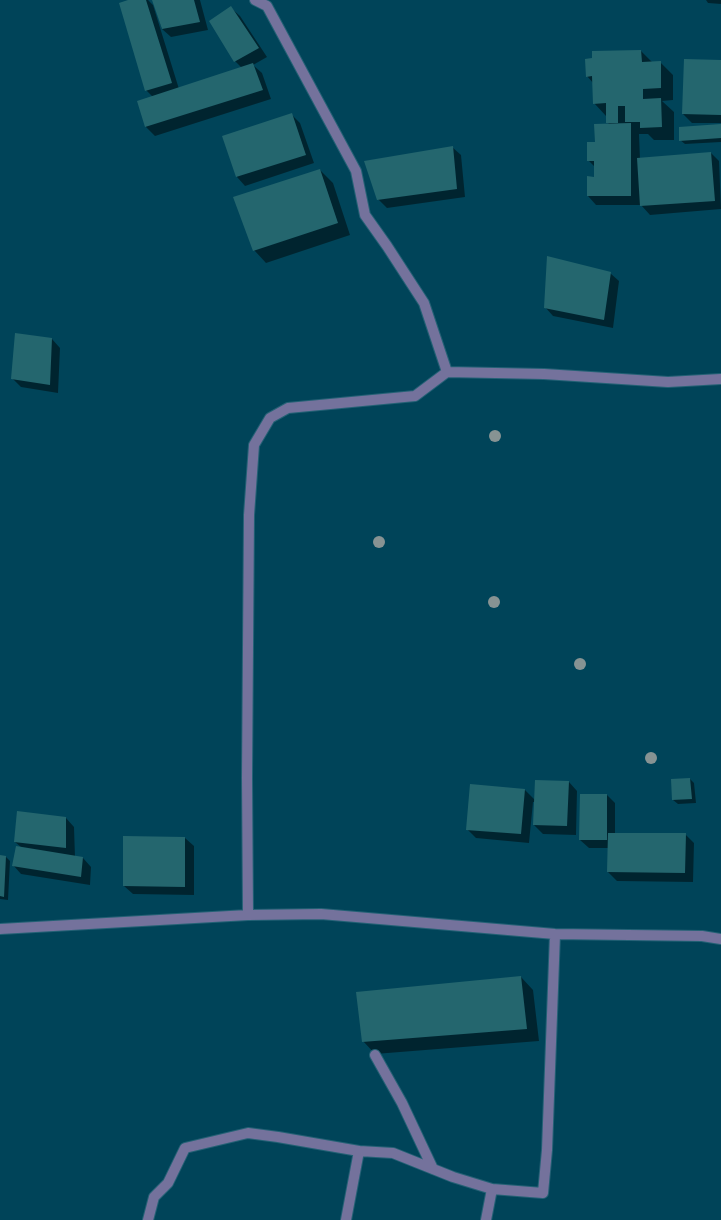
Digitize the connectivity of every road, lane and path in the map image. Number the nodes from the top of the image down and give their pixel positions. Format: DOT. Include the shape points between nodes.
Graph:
graph roads {
  1 [pos="255,0"];
  2 [pos="447,372"];
  3 [pos="721,379"];
  4 [pos="248,915"];
  5 [pos="0,929"];
  6 [pos="556,934"];
  7 [pos="721,939"];
  8 [pos="375,1055"];
  9 [pos="359,1151"];
  10 [pos="433,1169"];
  11 [pos="492,1188"];
  12 [pos="148,1220"];
  13 [pos="346,1220"];
  14 [pos="486,1220"];
  1 -- 2 [label="street" via="267,6 356,171 365,215 424,304"];
  2 -- 3 [label="street" via="544,374 668,382"];
  2 -- 4 [label="street" via="415,396 288,408 270,418 254,445 249,515"];
  4 -- 5 [label="street"];
  4 -- 6 [label="street" via="321,914"];
  6 -- 7 [label="street" via="702,936"];
  6 -- 11 [label="street" via="543,1193"];
  8 -- 10 [label="street" via="402,1103"];
  9 -- 10 [label="street" via="393,1153"];
  9 -- 12 [label="street" via="248,1133 185,1148 168,1183 154,1197"];
  9 -- 13 [label="street"];
  10 -- 11 [label="street"];
  11 -- 14 [label="street"];
}
